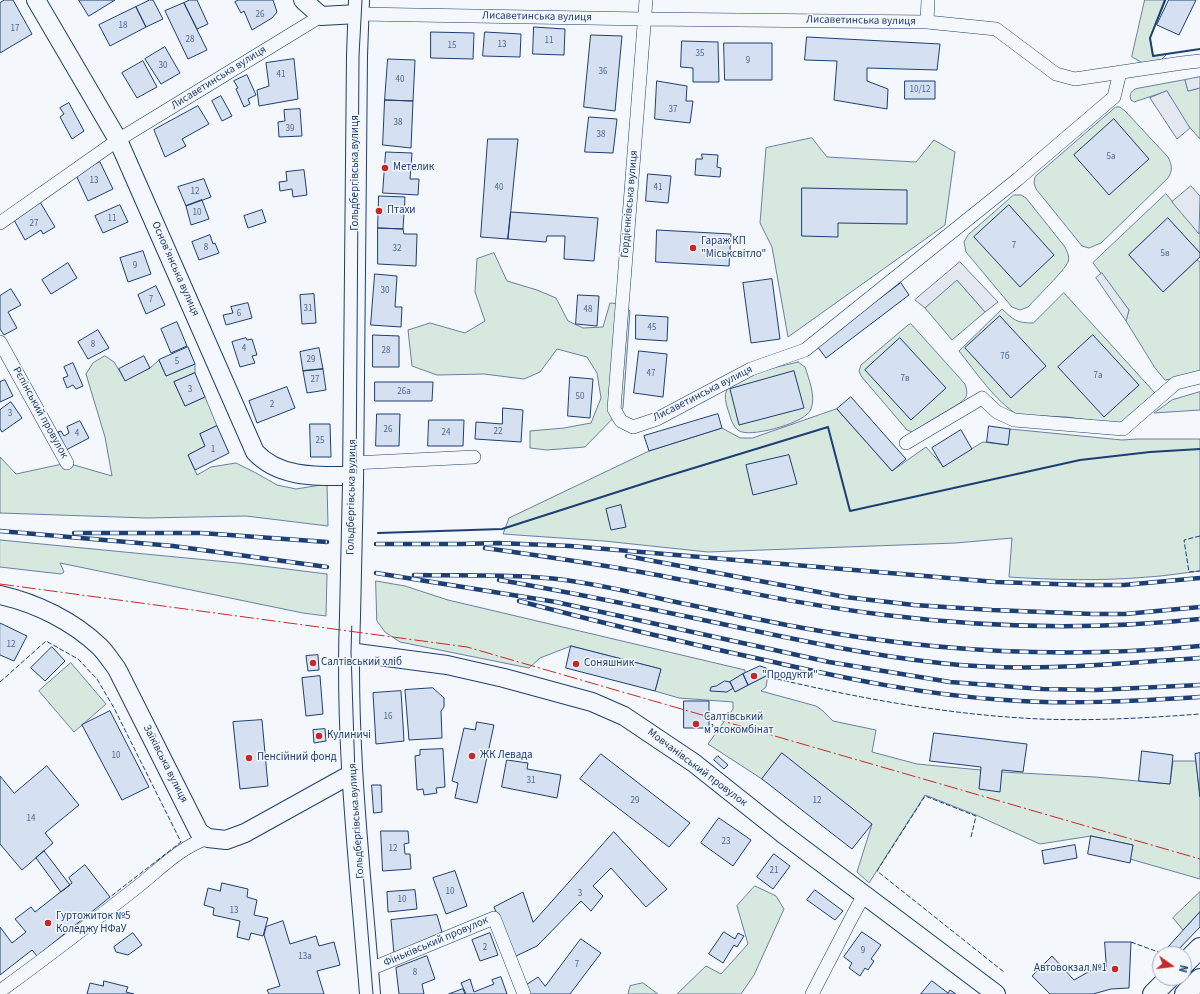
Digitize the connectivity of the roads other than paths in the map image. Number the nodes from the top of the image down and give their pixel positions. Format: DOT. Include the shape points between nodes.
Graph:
graph roads {
  1 [pos="36,0"];
  2 [pos="303,0"];
  3 [pos="646,0"];
  4 [pos="928,0"];
  5 [pos="359,7"];
  6 [pos="321,16"];
  7 [pos="645,19"];
  8 [pos="927,22"];
  9 [pos="1200,61"];
  10 [pos="1120,72"];
  11 [pos="118,140"];
  12 [pos="0,223"];
  13 [pos="0,342"];
  14 [pos="1200,378"];
  15 [pos="614,409"];
  16 [pos="906,443"];
  17 [pos="474,457"];
  18 [pos="67,463"];
  19 [pos="353,474"];
  20 [pos="0,595"];
  21 [pos="349,652"];
  22 [pos="353,776"];
  23 [pos="208,838"];
  24 [pos="864,895"];
  25 [pos="1200,948"];
  26 [pos="1192,956"];
  27 [pos="368,970"];
  28 [pos="1200,979"];
  29 [pos="1161,986"];
  30 [pos="0,991"];
  31 [pos="370,994"];
  32 [pos="524,994"];
  33 [pos="812,994"];
  34 [pos="996,994"];
  35 [pos="1153,994"];
  36 [pos="1185,994"];
  1 -- 11 [label="street, Основ’янська вулиця"];
  2 -- 6 [label="street"];
  3 -- 7 [label="street, Гордієнківська вулиця"];
  4 -- 8 [label="street"];
  5 -- 6 [label="street, Лисаветинська вулиця"];
  5 -- 7 [label="street, Лисаветинська вулиця"];
  5 -- 19 [label="main road, Гольдбергівська вулиця" via="356,62"];
  6 -- 11 [label="street, Лисаветинська вулиця"];
  7 -- 8 [label="street, Лисаветинська вулиця"];
  7 -- 15 [label="street, Гордієнківська вулиця"];
  8 -- 10 [label="street, Лисаветинська вулиця" via="996,29 1056,74 1074,79"];
  9 -- 10 [label="street, Лисаветинська вулиця"];
  10 -- 15 [label="street, Лисаветинська вулиця" via="1114,97 1018,179 804,350 751,369 657,420 633,427 621,421"];
  11 -- 12 [label="street, Лисаветинська вулиця"];
  11 -- 19 [label="street, Основ’янська вулиця" via="255,452 274,467 289,472 316,476"];
  13 -- 18 [label="street, Рєпінський провулок"];
  14 -- 16 [label="street" via="1176,382 1123,429 1014,420 997,412 982,398"];
  17 -- 19 [label="street"];
  19 -- 21 [label="main road, Гольдбергівська вулиця, bridge"];
  20 -- 23 [label="street, Заїківська вулиця" via="15,598 50,613 79,629 101,648 117,668 199,832"];
  21 -- 22 [label="main road, Гольдбергівська вулиця"];
  21 -- 24 [label="street, Мовчанівський провулок" via="447,665 547,689 609,709 640,726 694,763"];
  22 -- 23 [label="street" via="346,777 245,833 226,840"];
  22 -- 27 [label="main road, Гольдбергівська вулиця"];
  23 -- 30 [label="street" via="184,850"];
  24 -- 33 [label="street"];
  24 -- 34 [label="street, Мовчанівський провулок"];
  25 -- 26 [label="main road"];
  27 -- 31 [label="main road, Гольдбергівська вулиця"];
  27 -- 32 [label="street, Фіньківський провулок" via="494,918"];
  28 -- 36 [label="main road"];
  29 -- 35 [label="main road"];
}
